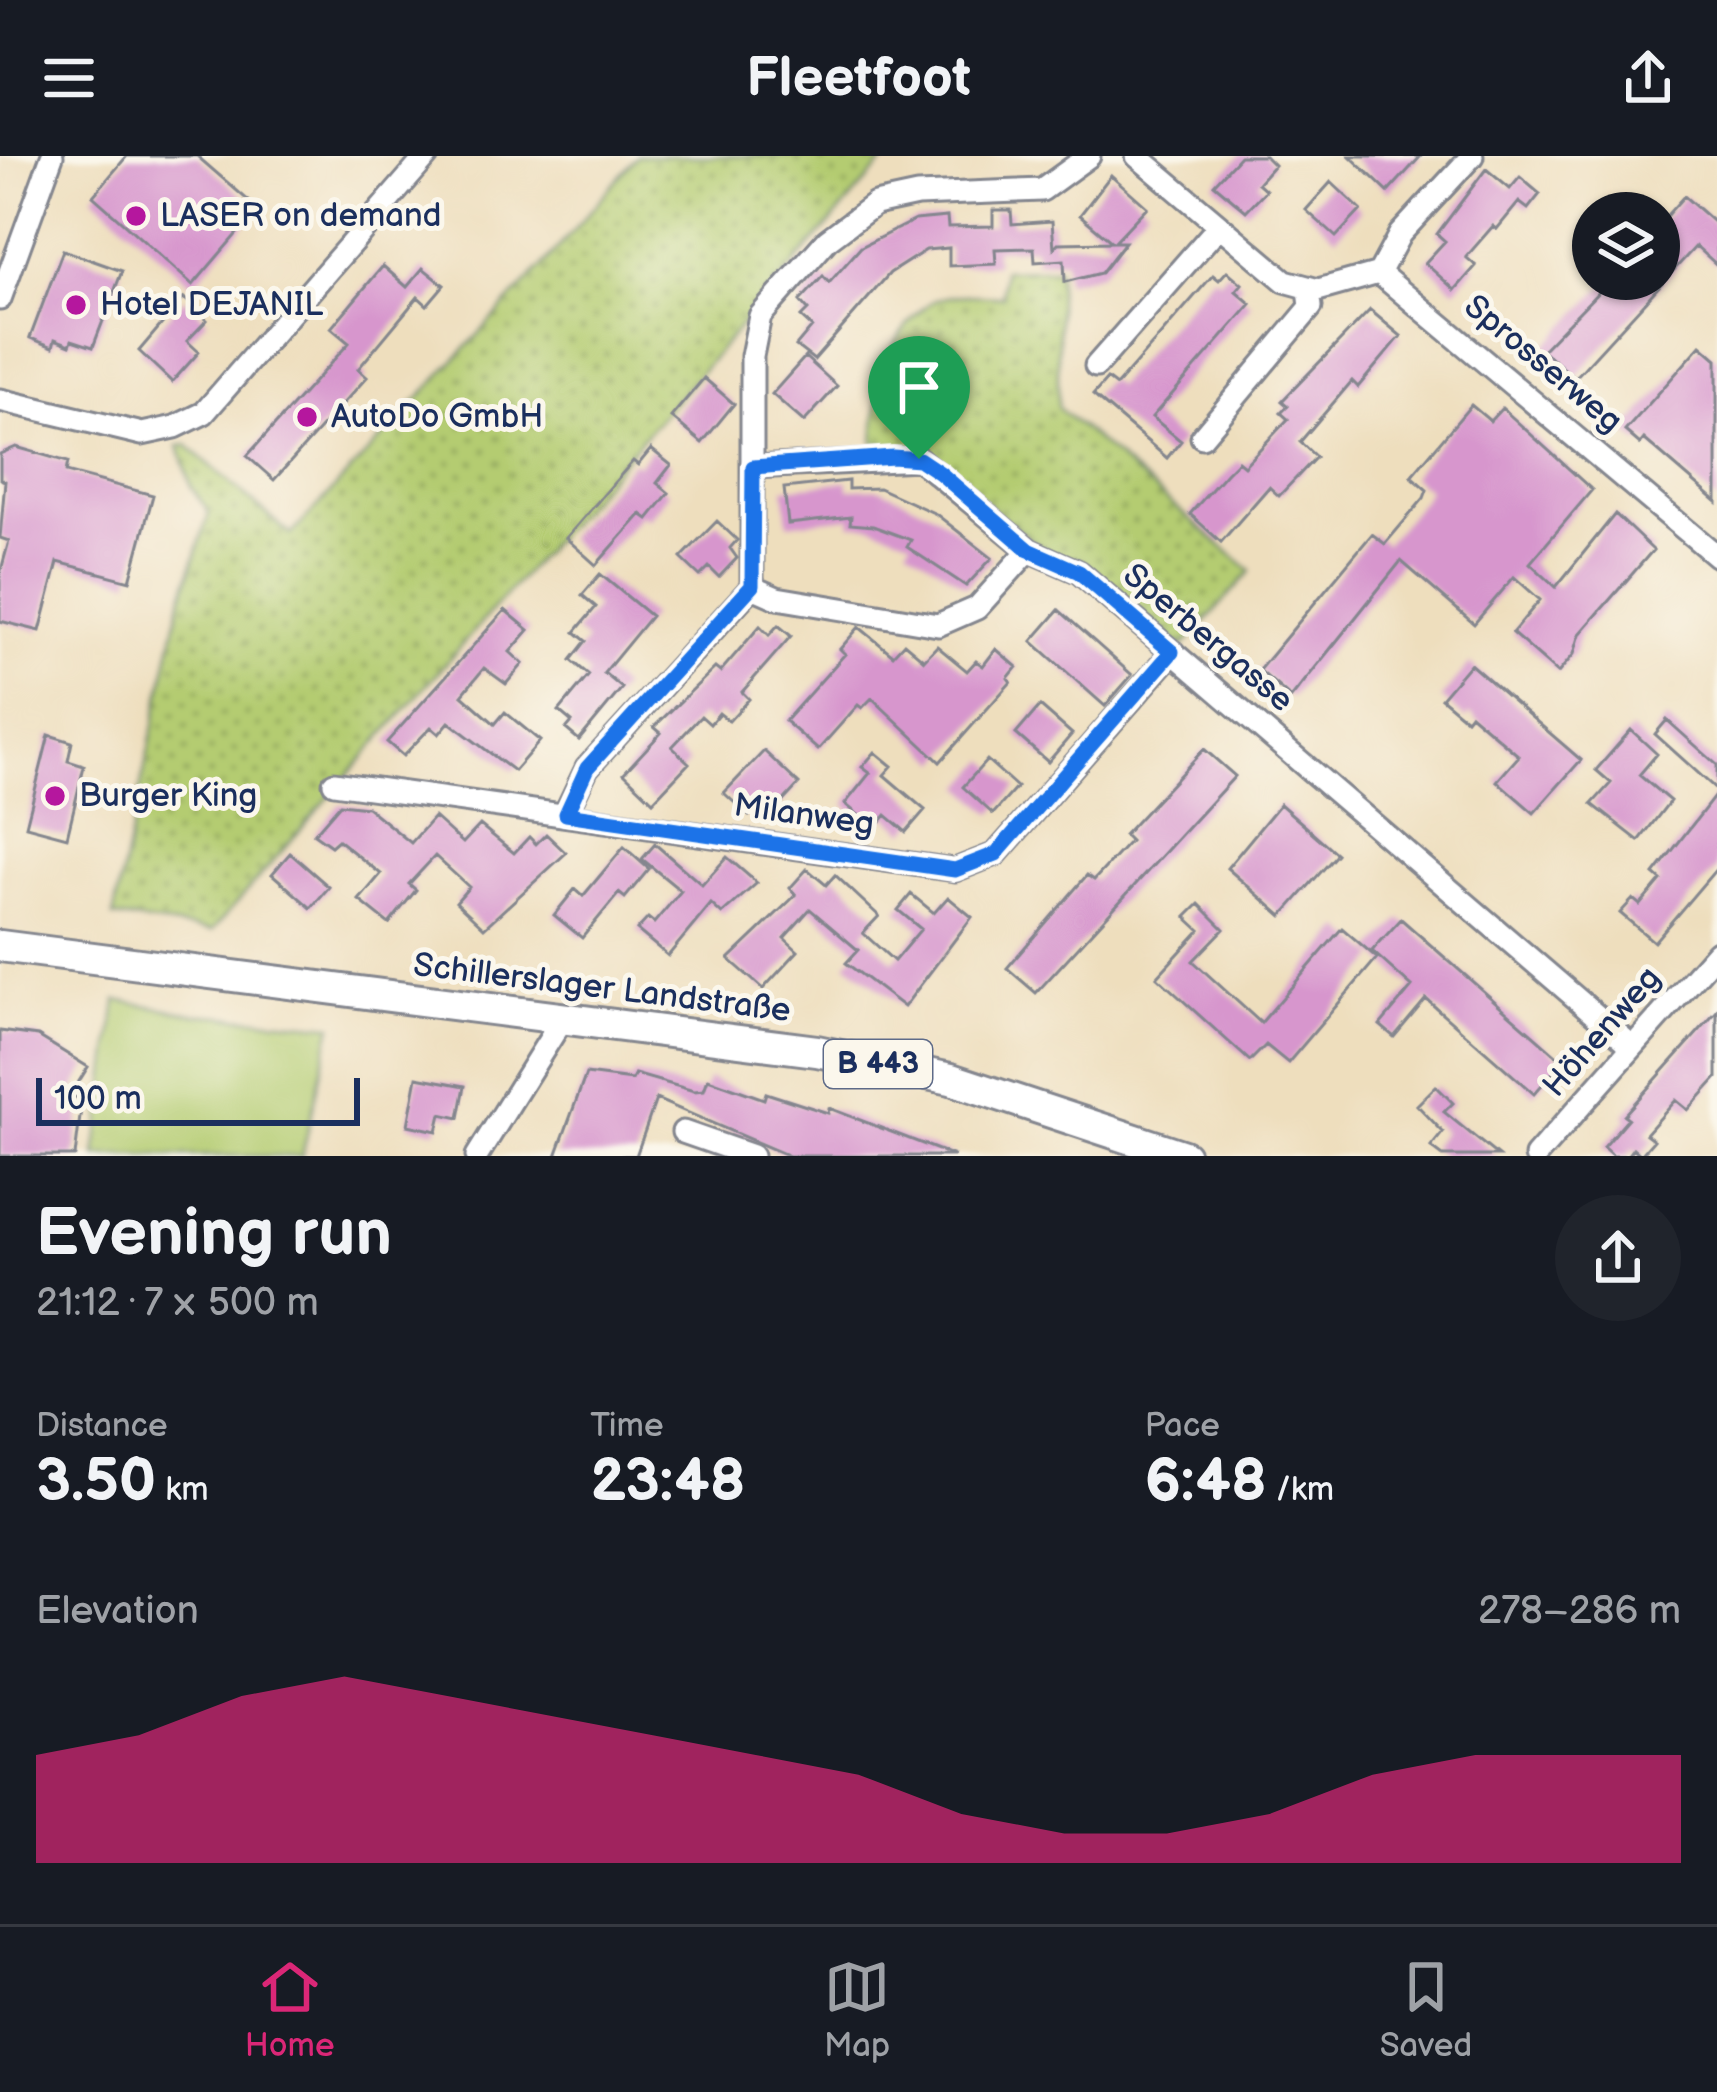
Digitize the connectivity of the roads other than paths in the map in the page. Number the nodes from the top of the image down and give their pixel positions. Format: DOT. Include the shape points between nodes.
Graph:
graph roads {
  1 [pos="52,156"];
  2 [pos="427,156"];
  3 [pos="1089,156"];
  4 [pos="1137,156"];
  5 [pos="1472,156"];
  6 [pos="1219,227"];
  7 [pos="1379,273"];
  8 [pos="1309,289"];
  9 [pos="0,299"];
  10 [pos="1096,366"];
  11 [pos="0,400"];
  12 [pos="1202,437"];
  13 [pos="753,467"];
  14 [pos="1029,550"];
  15 [pos="1717,556"];
  16 [pos="752,586"];
  17 [pos="1172,652"];
  18 [pos="334,783"];
  19 [pos="566,814"];
  20 [pos="0,946"];
  21 [pos="1717,952"];
  22 [pos="562,1020"];
  23 [pos="1632,1046"];
  24 [pos="682,1132"];
  25 [pos="477,1156"];
  26 [pos="752,1156"];
  27 [pos="1184,1156"];
  28 [pos="1536,1156"];
  1 -- 9 [label="street"];
  2 -- 11 [label="street" via="204,413 142,434"];
  3 -- 13 [label="street" via="1042,190 917,194 875,204 827,240 760,316 752,356"];
  4 -- 6 [label="street"];
  5 -- 7 [label="street" via="1400,234"];
  6 -- 8 [label="street" via="1285,281"];
  6 -- 10 [label="street"];
  7 -- 8 [label="street"];
  7 -- 15 [label="street, Sprosserweg"];
  8 -- 12 [label="street" via="1311,307"];
  13 -- 14 [label="street, Sperbergasse" via="919,459"];
  13 -- 16 [label="street"];
  14 -- 16 [label="street" via="977,608 938,625 777,598"];
  14 -- 17 [label="street, Sperbergasse" via="1079,572"];
  16 -- 19 [label="street" via="587,768"];
  17 -- 19 [label="street, Milanweg" via="996,854 955,870"];
  17 -- 23 [label="street, Sperbergasse"];
  18 -- 19 [label="street, Milanweg"];
  20 -- 22 [label="main road, Schillerslager Landstraße / B 443"];
  21 -- 23 [label="street, Höhenweg"];
  22 -- 25 [label="street"];
  22 -- 27 [label="main road, Schillerslager Landstraße / B 443" via="817,1052 951,1079"];
  23 -- 28 [label="street, Höhenweg"];
  24 -- 26 [label="street"];
}
